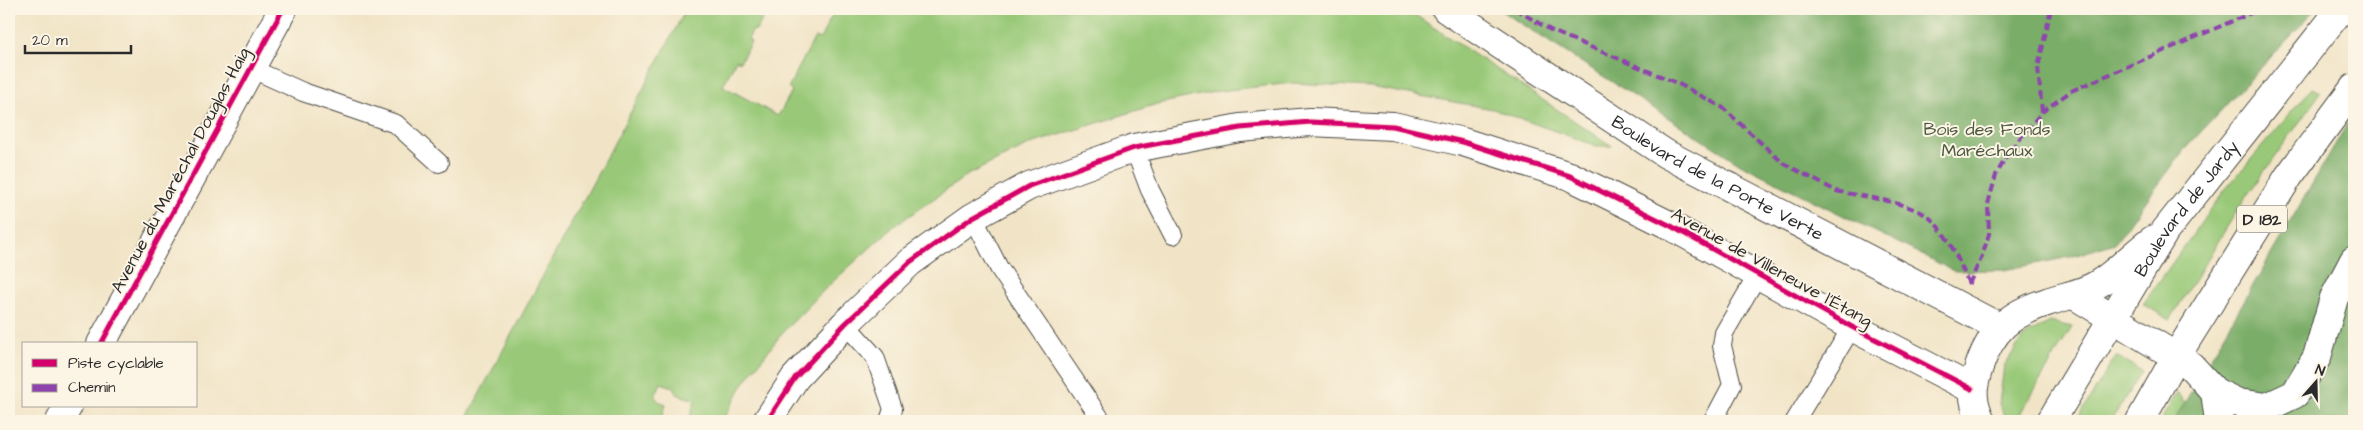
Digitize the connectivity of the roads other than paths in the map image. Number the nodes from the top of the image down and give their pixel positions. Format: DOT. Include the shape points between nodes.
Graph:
graph roads {
  1 [pos="283,9"];
  2 [pos="1446,9"];
  3 [pos="2341,9"];
  4 [pos="250,68"];
  5 [pos="2354,88"];
  6 [pos="1134,148"];
  7 [pos="439,163"];
  8 [pos="973,218"];
  9 [pos="2165,231"];
  10 [pos="1173,235"];
  11 [pos="2354,260"];
  12 [pos="1757,276"];
  13 [pos="2074,295"];
  14 [pos="2113,317"];
  15 [pos="845,324"];
  16 [pos="1852,327"];
  17 [pos="1999,327"];
  18 [pos="103,342"];
  19 [pos="2177,355"];
  20 [pos="1972,389"];
  21 [pos="2216,392"];
  22 [pos="67,408"];
  23 [pos="60,421"];
  24 [pos="767,421"];
  25 [pos="889,421"];
  26 [pos="1102,421"];
  27 [pos="1713,421"];
  28 [pos="1795,421"];
  29 [pos="1981,421"];
  30 [pos="2051,421"];
  31 [pos="2140,421"];
  32 [pos="2219,421"];
  1 -- 4 [label="street, Avenue du Maréchal Douglas Haig"];
  2 -- 17 [label="street, Boulevard de la Porte Verte" via="1666,154"];
  3 -- 9 [label="street, Boulevard de Jardy"];
  4 -- 7 [label="lane" via="303,92 396,124"];
  4 -- 18 [label="street, Avenue du Maréchal Douglas Haig"];
  5 -- 19 [label="street, D 182" via="2289,176"];
  6 -- 8 [label="street, Avenue de Villeneuve l'Étang" via="1029,186"];
  6 -- 10 [label="lane" via="1150,190"];
  6 -- 12 [label="street, Avenue de Villeneuve l'Étang" via="1240,128 1310,122 1393,126 1463,142 1570,176 1671,226"];
  8 -- 15 [label="street, Avenue de Villeneuve l'Étang" via="910,262"];
  8 -- 26 [label="lane" via="999,268"];
  9 -- 13 [label="street" via="2098,284"];
  9 -- 14 [label="street, Boulevard de Jardy"];
  11 -- 21 [label="street" via="2334,298 2318,357 2295,394 2267,407 2238,403"];
  12 -- 16 [label="street, Avenue de Villeneuve l'Étang"];
  12 -- 27 [label="lane" via="1724,333 1722,346 1732,385"];
  13 -- 14 [label="street"];
  13 -- 17 [label="street" via="2048,301"];
  14 -- 19 [label="street"];
  14 -- 30 [label="street, Boulevard de Jardy"];
  15 -- 24 [label="street, Avenue de Villeneuve l'Étang" via="795,378"];
  15 -- 25 [label="lane" via="875,357 892,408"];
  16 -- 20 [label="street, Avenue de Villeneuve l'Étang"];
  16 -- 28 [label="lane"];
  17 -- 20 [label="street" via="1982,358"];
  19 -- 21 [label="street"];
  19 -- 31 [label="street, D 182"];
  20 -- 29 [label="street"];
  21 -- 32 [label="street"];
  22 -- 23 [label="street"];
}
